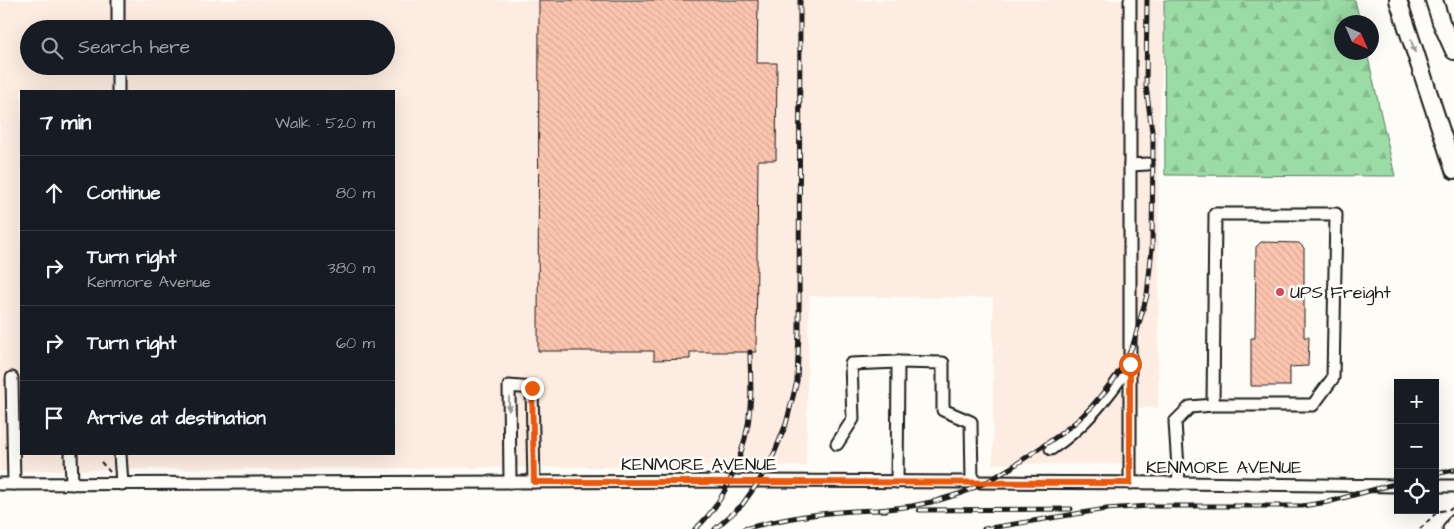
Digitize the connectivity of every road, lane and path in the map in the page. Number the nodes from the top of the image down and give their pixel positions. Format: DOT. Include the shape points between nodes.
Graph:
graph roads {
  1 [pos="118,0"];
  2 [pos="1130,0"];
  3 [pos="1398,0"];
  4 [pos="1434,0"];
  5 [pos="118,20"];
  6 [pos="1454,51"];
  7 [pos="118,75"];
  8 [pos="118,90"];
  9 [pos="1148,164"];
  10 [pos="1130,165"];
  11 [pos="1454,170"];
  12 [pos="898,362"];
  13 [pos="1130,364"];
  14 [pos="12,378"];
  15 [pos="1213,405"];
  16 [pos="837,444"];
  17 [pos="1051,449"];
  18 [pos="71,455"];
  19 [pos="120,455"];
  20 [pos="510,482"];
  21 [pos="534,482"];
  22 [pos="897,482"];
  23 [pos="972,482"];
  24 [pos="1130,483"];
  25 [pos="1179,483"];
  26 [pos="0,484"];
  27 [pos="14,484"];
  28 [pos="72,484"];
  29 [pos="122,484"];
  30 [pos="1394,486"];
  31 [pos="1439,486"];
  32 [pos="1454,486"];
  33 [pos="1454,508"];
  34 [pos="1454,521"];
  35 [pos="1420,529"];
  36 [pos="1449,529"];
  1 -- 5 [label="street"];
  2 -- 10 [label="street"];
  3 -- 11 [label="highway, one-way"];
  4 -- 6 [label="highway"];
  7 -- 8 [label="street"];
  9 -- 10 [label="street"];
  10 -- 13 [label="street"];
  12 -- 16 [label="street" via="851,364 853,419"];
  12 -- 22 [label="street"];
  12 -- 23 [label="street" via="943,363 943,410 971,422"];
  13 -- 17 [label="street" via="1082,425"];
  13 -- 24 [label="street"];
  14 -- 27 [label="street"];
  15 -- 15 [label="street" via="1313,405 1333,378 1336,214 1215,214"];
  15 -- 25 [label="street" via="1190,408 1175,422"];
  18 -- 28 [label="street"];
  19 -- 29 [label="street"];
  20 -- 21 [label="street, KENMORE AVENUE"];
  21 -- 20 [label="street, one-way" via="532,388 509,386"];
  20 -- 29 [label="street, KENMORE AVENUE"];
  21 -- 22 [label="street, KENMORE AVENUE"];
  22 -- 23 [label="street, KENMORE AVENUE"];
  23 -- 24 [label="street, KENMORE AVENUE"];
  24 -- 25 [label="street, KENMORE AVENUE"];
  25 -- 30 [label="street, KENMORE AVENUE"];
  26 -- 27 [label="street, KENMORE AVENUE"];
  27 -- 28 [label="street, KENMORE AVENUE"];
  28 -- 29 [label="street, KENMORE AVENUE"];
  31 -- 32 [label="street"];
  33 -- 35 [label="path" via="1437,512"];
  34 -- 36 [label="street"];
}
